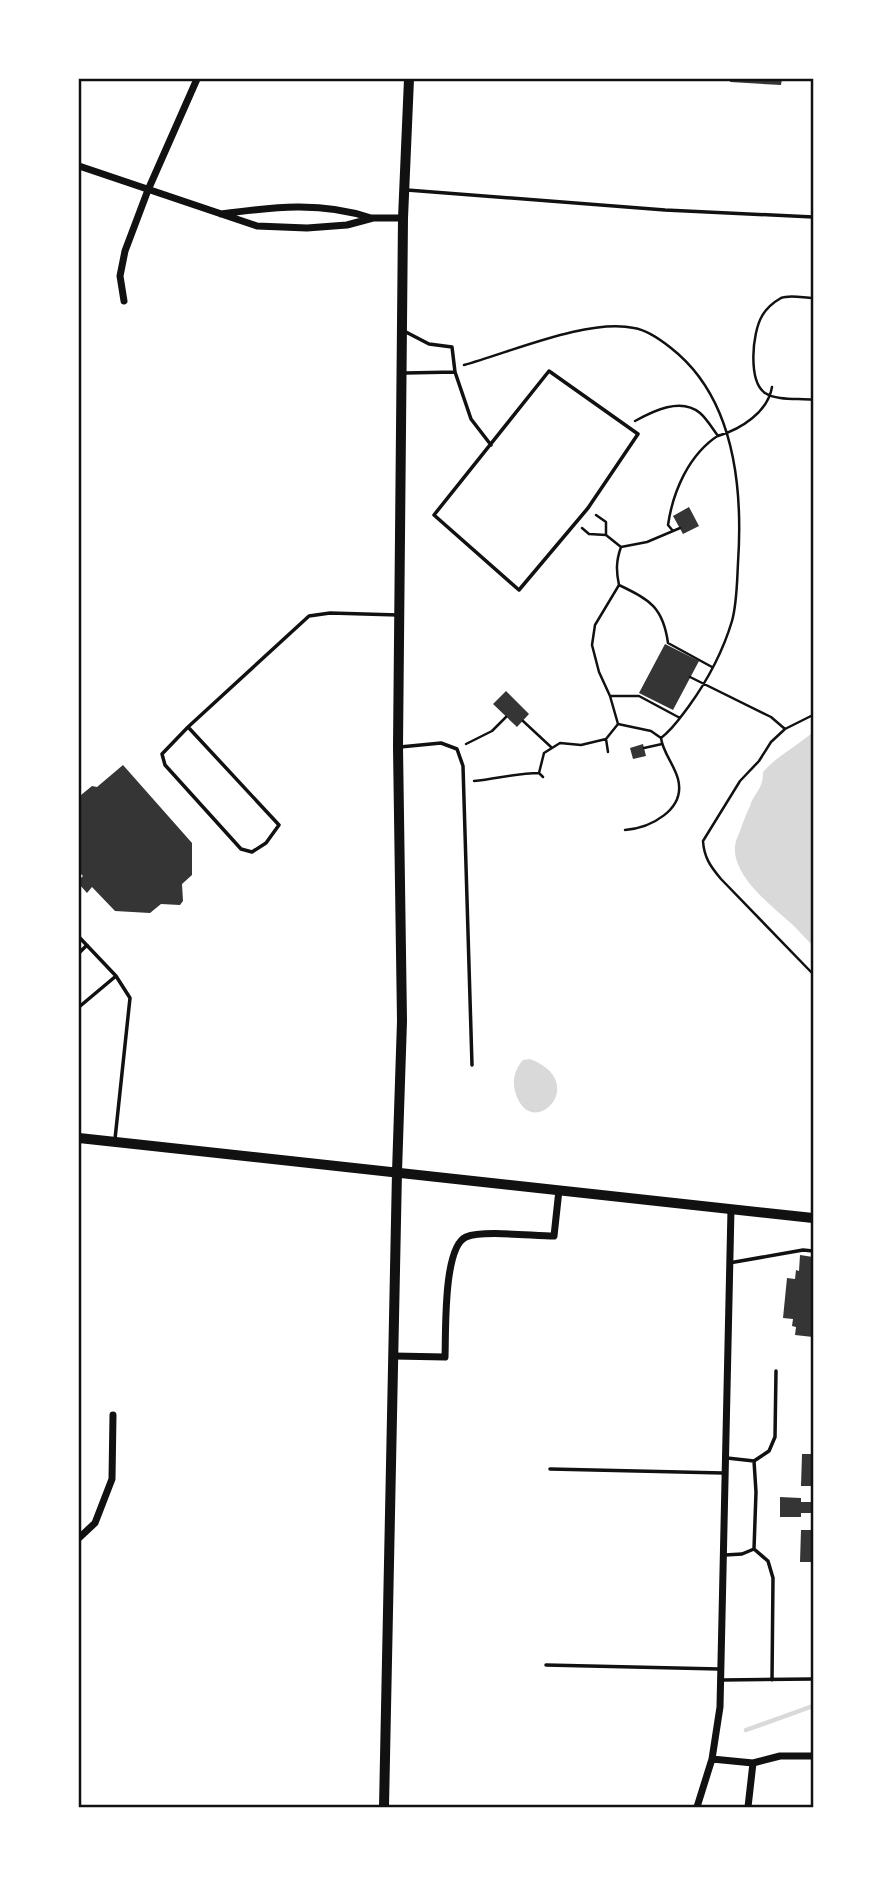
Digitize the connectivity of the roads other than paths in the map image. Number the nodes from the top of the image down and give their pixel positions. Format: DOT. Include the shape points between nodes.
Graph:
graph roads {
  1 [pos="197,79"];
  2 [pos="409,79"];
  3 [pos="79,166"];
  4 [pos="148,190"];
  5 [pos="404,190"];
  6 [pos="220,214"];
  7 [pos="813,217"];
  8 [pos="373,218"];
  9 [pos="403,218"];
  10 [pos="124,301"];
  11 [pos="402,330"];
  12 [pos="455,370"];
  13 [pos="402,373"];
  14 [pos="491,445"];
  15 [pos="400,615"];
  16 [pos="188,727"];
  17 [pos="398,747"];
  18 [pos="79,937"];
  19 [pos="87,946"];
  20 [pos="79,953"];
  21 [pos="116,976"];
  22 [pos="79,1007"];
  23 [pos="472,1065"];
  24 [pos="79,1138"];
  25 [pos="114,1142"];
  26 [pos="397,1172"];
  27 [pos="559,1190"];
  28 [pos="730,1209"];
  29 [pos="813,1218"];
  30 [pos="813,1251"];
  31 [pos="729,1263"];
  32 [pos="394,1356"];
  33 [pos="776,1371"];
  34 [pos="113,1415"];
  35 [pos="725,1458"];
  36 [pos="754,1461"];
  37 [pos="550,1469"];
  38 [pos="724,1473"];
  39 [pos="79,1538"];
  40 [pos="754,1549"];
  41 [pos="723,1555"];
  42 [pos="546,1665"];
  43 [pos="720,1669"];
  44 [pos="813,1679"];
  45 [pos="720,1680"];
  46 [pos="772,1680"];
  47 [pos="813,1755"];
  48 [pos="712,1759"];
  49 [pos="753,1762"];
  50 [pos="384,1807"];
  51 [pos="697,1807"];
  52 [pos="748,1807"];
  1 -- 4 [label="street"];
  2 -- 5 [label="street"];
  3 -- 4 [label="street"];
  4 -- 6 [label="street"];
  4 -- 10 [label="street" via="125,251 120,276"];
  5 -- 7 [label="lane"];
  5 -- 9 [label="street"];
  6 -- 8 [label="street" via="309,206"];
  6 -- 8 [label="street" via="257,226 286,229 347,225"];
  8 -- 9 [label="street"];
  9 -- 11 [label="street"];
  11 -- 12 [label="lane" via="429,344 453,347"];
  11 -- 13 [label="street"];
  12 -- 13 [label="lane"];
  12 -- 14 [label="lane" via="471,419"];
  13 -- 15 [label="street"];
  14 -- 14 [label="lane" via="434,515 519,590 588,508 638,434 549,372"];
  15 -- 16 [label="lane" via="309,616"];
  15 -- 17 [label="street"];
  16 -- 16 [label="lane" via="162,754 165,765 241,849 252,852 266,843 279,825"];
  17 -- 23 [label="lane" via="441,743 457,749 463,766"];
  17 -- 26 [label="street" via="402,1021"];
  18 -- 19 [label="lane"];
  19 -- 20 [label="lane"];
  19 -- 21 [label="lane"];
  21 -- 22 [label="lane"];
  21 -- 25 [label="lane" via="130,998"];
  24 -- 25 [label="street"];
  25 -- 26 [label="street"];
  26 -- 27 [label="street"];
  26 -- 32 [label="street"];
  27 -- 28 [label="street"];
  27 -- 32 [label="street" via="554,1236 484,1235 465,1237 457,1245 449,1270 445,1357"];
  28 -- 29 [label="street"];
  28 -- 31 [label="street"];
  30 -- 31 [label="lane"];
  31 -- 35 [label="street"];
  32 -- 50 [label="street"];
  33 -- 36 [label="lane" via="775,1437 769,1451"];
  34 -- 39 [label="street" via="112,1479 95,1523"];
  35 -- 36 [label="lane"];
  35 -- 38 [label="street"];
  36 -- 40 [label="lane"];
  37 -- 38 [label="lane"];
  38 -- 41 [label="street"];
  40 -- 41 [label="lane"];
  40 -- 46 [label="lane" via="768,1561 773,1578"];
  41 -- 43 [label="street"];
  42 -- 43 [label="lane"];
  43 -- 45 [label="street"];
  44 -- 46 [label="lane"];
  45 -- 46 [label="lane"];
  45 -- 48 [label="street"];
  47 -- 49 [label="street"];
  48 -- 49 [label="street"];
  48 -- 51 [label="street"];
  49 -- 52 [label="street"];
}
